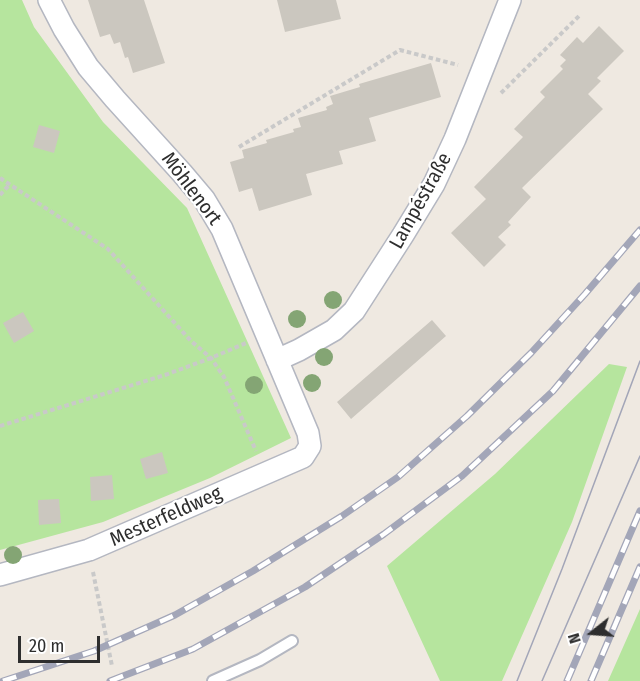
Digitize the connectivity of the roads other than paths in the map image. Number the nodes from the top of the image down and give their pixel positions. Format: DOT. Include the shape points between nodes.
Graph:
graph roads {
  1 [pos="49,0"];
  2 [pos="510,0"];
  3 [pos="277,360"];
  4 [pos="308,433"];
  5 [pos="0,575"];
  6 [pos="292,641"];
  7 [pos="213,681"];
  1 -- 3 [label="street, Möhlenort" via="88,67 204,199 222,230"];
  2 -- 3 [label="street, Lampéstraße" via="434,184 354,311 334,330"];
  3 -- 4 [label="street, Möhlenort"];
  4 -- 5 [label="street, Mesterfeldweg" via="310,446 303,457 89,550"];
  6 -- 7 [label="lane"];
}
